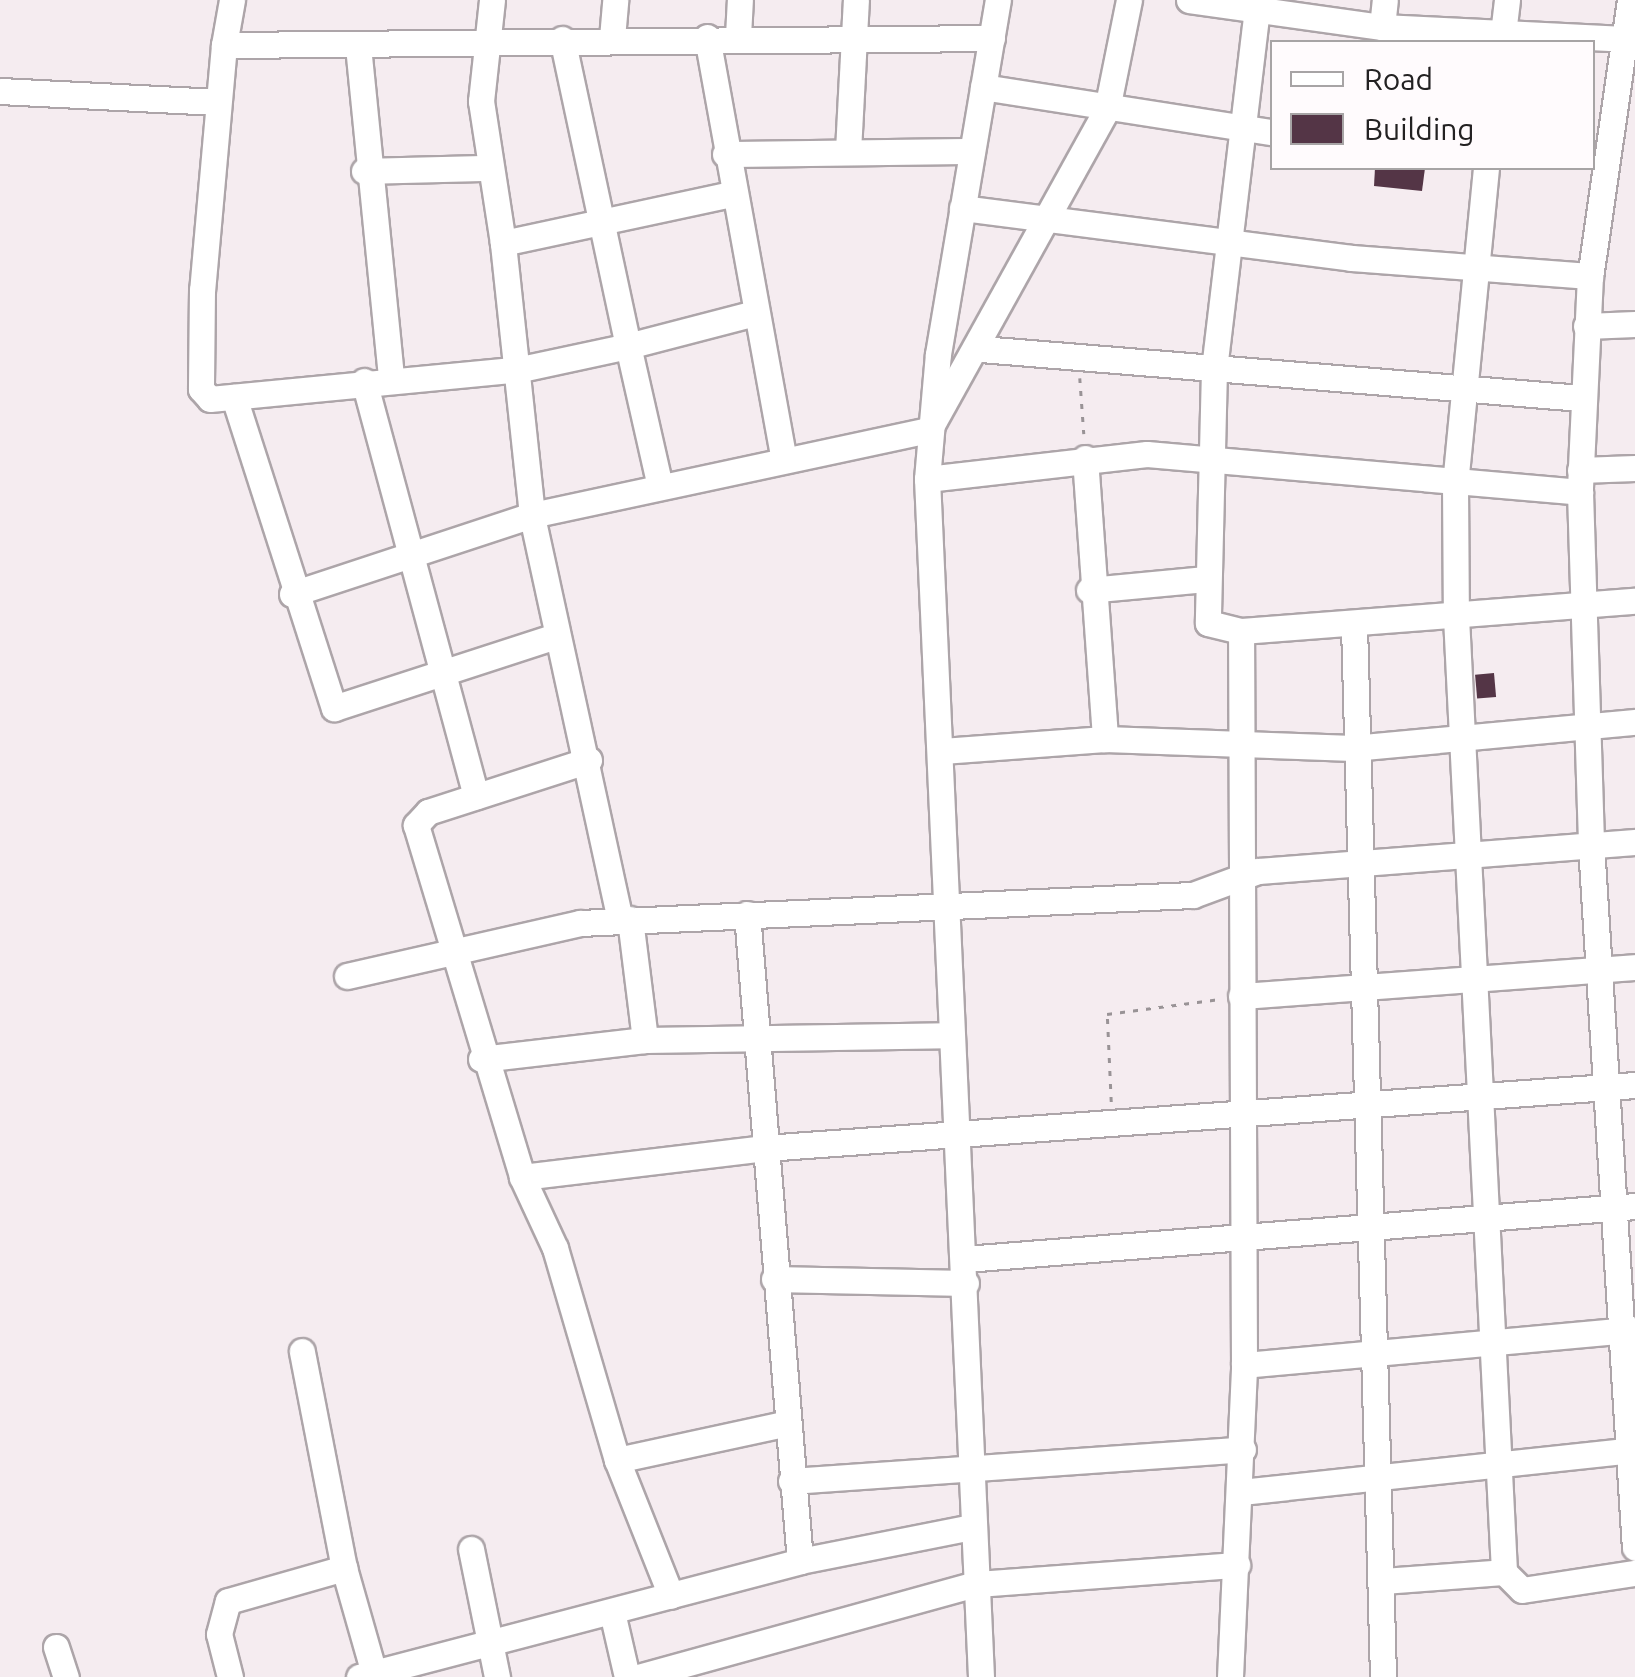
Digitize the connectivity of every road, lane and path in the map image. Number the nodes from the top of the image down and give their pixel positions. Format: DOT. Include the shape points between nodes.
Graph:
graph roads {
  1 [pos="232,0"];
  2 [pos="492,0"];
  3 [pos="615,0"];
  4 [pos="740,0"];
  5 [pos="856,0"];
  6 [pos="998,0"];
  7 [pos="1129,0"];
  8 [pos="1189,0"];
  9 [pos="1386,0"];
  10 [pos="1507,0"];
  11 [pos="1630,0"];
  12 [pos="1257,6"];
  13 [pos="1382,27"];
  14 [pos="855,32"];
  15 [pos="738,36"];
  16 [pos="1502,36"];
  17 [pos="707,37"];
  18 [pos="612,38"];
  19 [pos="992,38"];
  20 [pos="1624,39"];
  21 [pos="486,40"];
  22 [pos="562,40"];
  23 [pos="224,45"];
  24 [pos="358,46"];
  25 [pos="983,87"];
  26 [pos="0,91"];
  27 [pos="216,102"];
  28 [pos="1107,109"];
  29 [pos="1242,130"];
  30 [pos="1270,132"];
  31 [pos="848,151"];
  32 [pos="972,151"];
  33 [pos="725,154"];
  34 [pos="1599,156"];
  35 [pos="490,168"];
  36 [pos="1486,170"];
  37 [pos="364,171"];
  38 [pos="732,194"];
  39 [pos="962,208"];
  40 [pos="1053,220"];
  41 [pos="602,224"];
  42 [pos="503,243"];
  43 [pos="1228,245"];
  44 [pos="1476,269"];
  45 [pos="1590,276"];
  46 [pos="755,313"];
  47 [pos="1635,324"];
  48 [pos="1586,326"];
  49 [pos="628,346"];
  50 [pos="981,348"];
  51 [pos="1079,356"];
  52 [pos="521,369"];
  53 [pos="1214,369"];
  54 [pos="391,378"];
  55 [pos="364,381"];
  56 [pos="1463,389"];
  57 [pos="234,398"];
  58 [pos="1581,398"];
  59 [pos="929,430"];
  60 [pos="782,457"];
  61 [pos="1085,458"];
  62 [pos="1210,464"];
  63 [pos="1635,468"];
  64 [pos="927,479"];
  65 [pos="1580,481"];
  66 [pos="659,482"];
  67 [pos="1455,484"];
  68 [pos="532,515"];
  69 [pos="413,555"];
  70 [pos="1206,579"];
  71 [pos="1089,590"];
  72 [pos="292,594"];
  73 [pos="1635,601"];
  74 [pos="1580,608"];
  75 [pos="1456,616"];
  76 [pos="1354,625"];
  77 [pos="1241,632"];
  78 [pos="555,636"];
  79 [pos="446,671"];
  80 [pos="1635,722"];
  81 [pos="1584,728"];
  82 [pos="1464,736"];
  83 [pos="1104,739"];
  84 [pos="1353,748"];
  85 [pos="1238,749"];
  86 [pos="942,751"];
  87 [pos="589,760"];
  88 [pos="476,796"];
  89 [pos="1635,842"];
  90 [pos="1590,845"];
  91 [pos="1472,858"];
  92 [pos="1356,868"];
  93 [pos="1240,878"];
  94 [pos="948,906"];
  95 [pos="746,914"];
  96 [pos="625,919"];
  97 [pos="454,948"];
  98 [pos="1635,967"];
  99 [pos="1598,970"];
  100 [pos="347,976"];
  101 [pos="1480,978"];
  102 [pos="1361,987"];
  103 [pos="1242,996"];
  104 [pos="947,1034"];
  105 [pos="755,1038"];
  106 [pos="645,1040"];
  107 [pos="481,1058"];
  108 [pos="1635,1085"];
  109 [pos="1605,1087"];
  110 [pos="1486,1097"];
  111 [pos="1363,1109"];
  112 [pos="1240,1119"];
  113 [pos="1112,1123"];
  114 [pos="953,1133"];
  115 [pos="765,1148"];
  116 [pos="522,1177"];
  117 [pos="1624,1207"];
  118 [pos="1493,1220"];
  119 [pos="1373,1232"];
  120 [pos="1244,1238"];
  121 [pos="965,1272"];
  122 [pos="774,1280"];
  123 [pos="1627,1330"];
  124 [pos="1498,1343"];
  125 [pos="302,1352"];
  126 [pos="1380,1353"];
  127 [pos="1244,1365"];
  128 [pos="784,1424"];
  129 [pos="1243,1449"];
  130 [pos="1632,1451"];
  131 [pos="618,1460"];
  132 [pos="1502,1464"];
  133 [pos="970,1469"];
  134 [pos="1383,1478"];
  135 [pos="791,1481"];
  136 [pos="1241,1492"];
  137 [pos="972,1527"];
  138 [pos="1635,1548"];
  139 [pos="470,1549"];
  140 [pos="800,1562"];
  141 [pos="1237,1565"];
  142 [pos="344,1568"];
  143 [pos="1504,1572"];
  144 [pos="1635,1573"];
  145 [pos="1382,1581"];
  146 [pos="976,1584"];
  147 [pos="671,1596"];
  148 [pos="612,1612"];
  149 [pos="490,1646"];
  150 [pos="56,1647"];
  151 [pos="369,1675"];
  152 [pos="66,1677"];
  153 [pos="230,1677"];
  154 [pos="497,1677"];
  155 [pos="627,1677"];
  156 [pos="638,1677"];
  157 [pos="981,1677"];
  158 [pos="1230,1677"];
  159 [pos="1384,1677"];
  1 -- 23 [label="street"];
  2 -- 21 [label="street"];
  3 -- 18 [label="street"];
  4 -- 15 [label="street"];
  5 -- 14 [label="street"];
  6 -- 19 [label="street"];
  7 -- 28 [label="street"];
  8 -- 12 [label="street"];
  9 -- 13 [label="street"];
  10 -- 16 [label="street"];
  11 -- 20 [label="street"];
  12 -- 13 [label="street"];
  12 -- 29 [label="street"];
  13 -- 16 [label="street"];
  14 -- 15 [label="street"];
  14 -- 19 [label="street"];
  14 -- 31 [label="street"];
  15 -- 17 [label="street"];
  16 -- 20 [label="street"];
  17 -- 18 [label="street"];
  17 -- 33 [label="street"];
  18 -- 22 [label="street"];
  19 -- 25 [label="street"];
  20 -- 34 [label="street"];
  21 -- 22 [label="street"];
  21 -- 24 [label="street"];
  21 -- 35 [label="street" via="481,101"];
  22 -- 41 [label="street"];
  23 -- 24 [label="street"];
  23 -- 27 [label="street"];
  24 -- 37 [label="street"];
  25 -- 28 [label="street"];
  25 -- 32 [label="street"];
  26 -- 27 [label="street"];
  27 -- 57 [label="street" via="202,389 206,398"];
  28 -- 29 [label="street"];
  28 -- 40 [label="street"];
  29 -- 30 [label="street"];
  29 -- 43 [label="street"];
  31 -- 32 [label="street"];
  31 -- 33 [label="street"];
  32 -- 39 [label="street"];
  33 -- 38 [label="street"];
  34 -- 45 [label="street"];
  35 -- 37 [label="street"];
  35 -- 42 [label="street"];
  36 -- 44 [label="street"];
  37 -- 54 [label="street"];
  38 -- 41 [label="street"];
  38 -- 46 [label="street"];
  39 -- 40 [label="street"];
  39 -- 59 [label="street"];
  40 -- 43 [label="street"];
  40 -- 50 [label="street"];
  41 -- 42 [label="street"];
  41 -- 49 [label="street"];
  42 -- 52 [label="street"];
  43 -- 44 [label="street"];
  43 -- 53 [label="street"];
  44 -- 45 [label="street"];
  44 -- 56 [label="street"];
  45 -- 48 [label="street"];
  46 -- 49 [label="street"];
  46 -- 60 [label="street"];
  47 -- 48 [label="street"];
  48 -- 58 [label="street"];
  49 -- 52 [label="street"];
  49 -- 66 [label="street"];
  50 -- 51 [label="street"];
  50 -- 59 [label="street"];
  51 -- 53 [label="street"];
  51 -- 61 [label="path"];
  52 -- 54 [label="street"];
  52 -- 68 [label="street"];
  53 -- 56 [label="street"];
  53 -- 62 [label="street"];
  54 -- 55 [label="street"];
  55 -- 57 [label="street"];
  55 -- 69 [label="street"];
  56 -- 58 [label="street"];
  56 -- 67 [label="street"];
  57 -- 72 [label="street"];
  58 -- 65 [label="street"];
  59 -- 60 [label="street"];
  59 -- 64 [label="street"];
  60 -- 66 [label="street"];
  61 -- 62 [label="street"];
  61 -- 64 [label="street" via="1052,470"];
  61 -- 71 [label="street"];
  62 -- 67 [label="street"];
  62 -- 70 [label="street"];
  63 -- 65 [label="street"];
  64 -- 86 [label="street"];
  65 -- 67 [label="street"];
  65 -- 74 [label="street"];
  66 -- 68 [label="street"];
  67 -- 75 [label="street"];
  68 -- 69 [label="street"];
  68 -- 78 [label="street"];
  69 -- 72 [label="street"];
  69 -- 79 [label="street"];
  70 -- 71 [label="street"];
  70 -- 77 [label="street" via="1208,623"];
  71 -- 83 [label="street"];
  72 -- 79 [label="street" via="334,708"];
  73 -- 74 [label="street"];
  74 -- 75 [label="street"];
  74 -- 81 [label="street"];
  75 -- 76 [label="street"];
  75 -- 82 [label="street"];
  76 -- 77 [label="street"];
  76 -- 84 [label="street"];
  77 -- 85 [label="street"];
  78 -- 79 [label="street"];
  78 -- 87 [label="street"];
  79 -- 88 [label="street"];
  80 -- 81 [label="street"];
  81 -- 82 [label="street"];
  81 -- 90 [label="street"];
  82 -- 84 [label="street"];
  82 -- 91 [label="street"];
  83 -- 85 [label="street"];
  83 -- 86 [label="street"];
  84 -- 85 [label="street"];
  84 -- 92 [label="street"];
  85 -- 93 [label="street"];
  86 -- 94 [label="street"];
  87 -- 88 [label="street"];
  87 -- 96 [label="street"];
  88 -- 97 [label="street" via="416,825"];
  89 -- 90 [label="street"];
  90 -- 91 [label="street"];
  90 -- 99 [label="street"];
  91 -- 92 [label="street"];
  91 -- 101 [label="street"];
  92 -- 93 [label="street"];
  92 -- 102 [label="street"];
  93 -- 94 [label="street" via="1193,896"];
  93 -- 103 [label="street"];
  94 -- 95 [label="street"];
  94 -- 104 [label="street"];
  95 -- 96 [label="street"];
  95 -- 105 [label="street"];
  96 -- 97 [label="street"];
  96 -- 106 [label="street"];
  97 -- 100 [label="street"];
  97 -- 107 [label="street"];
  98 -- 99 [label="street"];
  99 -- 101 [label="street"];
  99 -- 109 [label="street"];
  101 -- 102 [label="street"];
  101 -- 110 [label="street"];
  102 -- 103 [label="street"];
  102 -- 111 [label="street"];
  103 -- 112 [label="street"];
  103 -- 113 [label="path" via="1107,1014"];
  104 -- 105 [label="street"];
  104 -- 114 [label="street"];
  105 -- 106 [label="street"];
  105 -- 115 [label="street"];
  106 -- 107 [label="street"];
  107 -- 116 [label="street"];
  108 -- 109 [label="street"];
  109 -- 110 [label="street"];
  109 -- 117 [label="street"];
  110 -- 111 [label="street"];
  110 -- 118 [label="street"];
  111 -- 112 [label="street"];
  111 -- 119 [label="street"];
  112 -- 113 [label="street"];
  112 -- 120 [label="street"];
  113 -- 114 [label="street"];
  114 -- 115 [label="street"];
  114 -- 121 [label="street"];
  115 -- 116 [label="street"];
  115 -- 122 [label="street"];
  116 -- 131 [label="street" via="556,1248"];
  117 -- 118 [label="street"];
  117 -- 123 [label="street"];
  118 -- 119 [label="street"];
  118 -- 124 [label="street"];
  119 -- 120 [label="street"];
  119 -- 126 [label="street"];
  120 -- 121 [label="street"];
  120 -- 127 [label="street"];
  121 -- 122 [label="street"];
  121 -- 133 [label="street"];
  122 -- 128 [label="street"];
  123 -- 124 [label="street"];
  123 -- 130 [label="street"];
  124 -- 126 [label="street"];
  124 -- 132 [label="street"];
  125 -- 142 [label="street"];
  126 -- 127 [label="street"];
  126 -- 134 [label="street"];
  127 -- 129 [label="street"];
  128 -- 131 [label="street"];
  128 -- 135 [label="street"];
  129 -- 133 [label="street"];
  129 -- 136 [label="street"];
  130 -- 132 [label="street"];
  130 -- 138 [label="street"];
  131 -- 147 [label="street"];
  132 -- 134 [label="street"];
  132 -- 143 [label="street"];
  133 -- 135 [label="street"];
  133 -- 137 [label="street"];
  134 -- 136 [label="street"];
  134 -- 145 [label="street"];
  135 -- 140 [label="street"];
  136 -- 141 [label="street"];
  137 -- 140 [label="street"];
  137 -- 146 [label="street"];
  139 -- 149 [label="street"];
  140 -- 147 [label="street"];
  141 -- 146 [label="street"];
  141 -- 158 [label="street"];
  142 -- 151 [label="street"];
  142 -- 153 [label="street" via="228,1601 219,1634"];
  143 -- 144 [label="street" via="1522,1590"];
  143 -- 145 [label="street"];
  145 -- 159 [label="street"];
  146 -- 156 [label="street"];
  146 -- 157 [label="street"];
  147 -- 148 [label="street"];
  148 -- 149 [label="street"];
  148 -- 155 [label="street"];
  149 -- 151 [label="street"];
  149 -- 154 [label="street"];
  150 -- 152 [label="street"];
}
